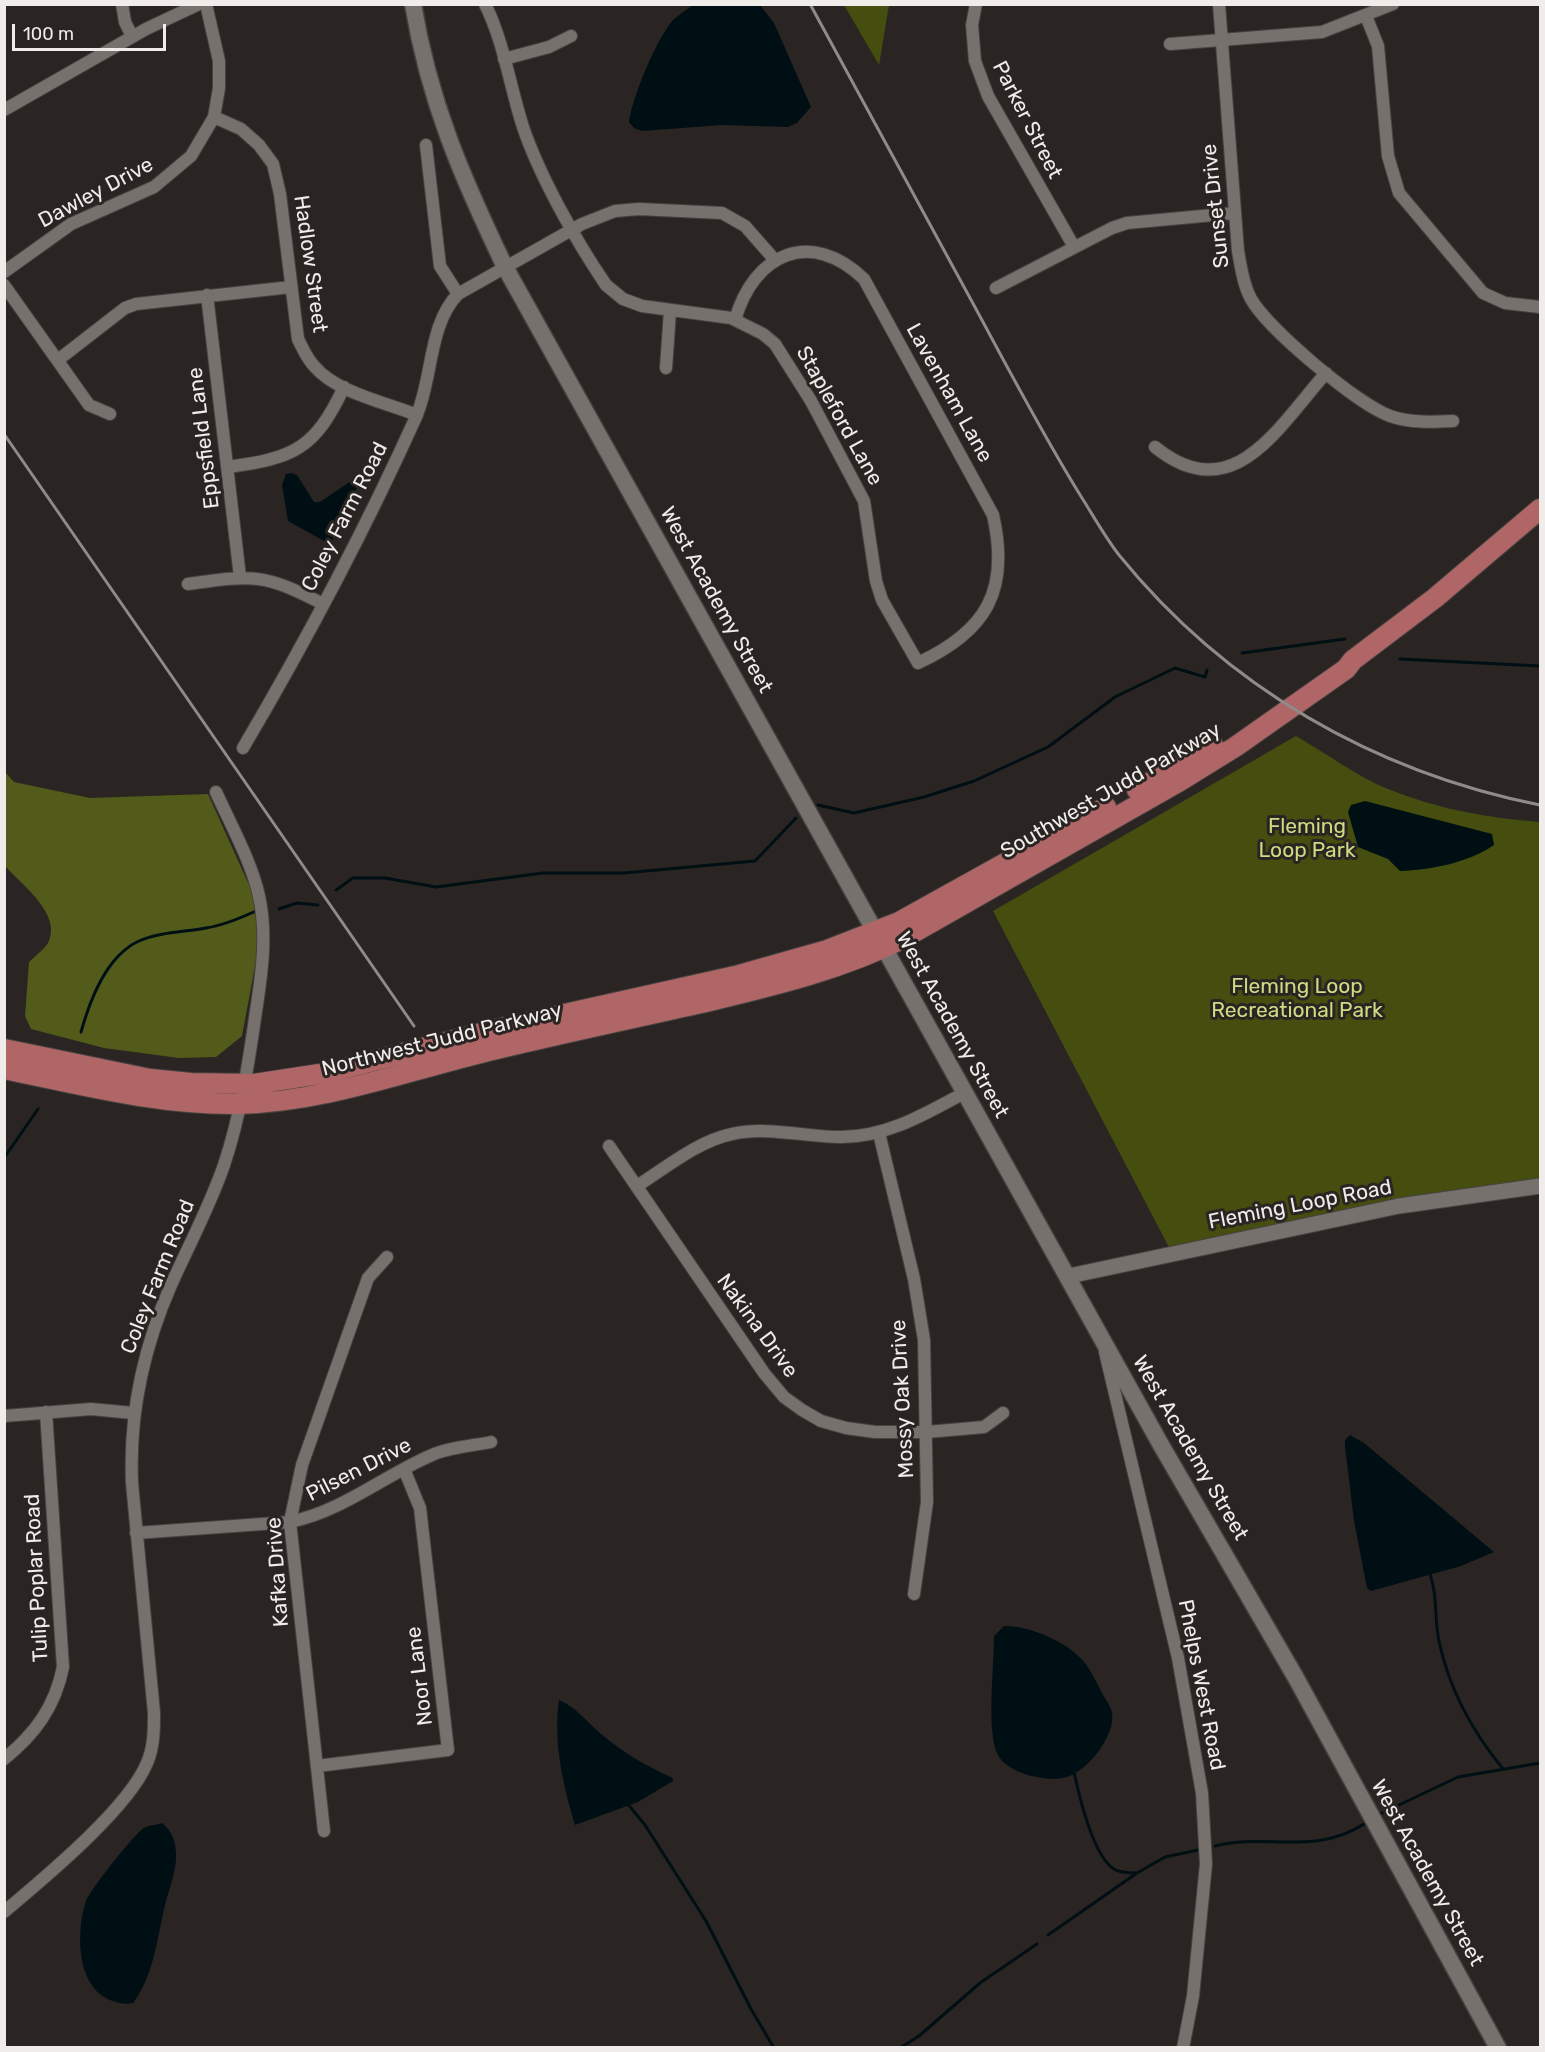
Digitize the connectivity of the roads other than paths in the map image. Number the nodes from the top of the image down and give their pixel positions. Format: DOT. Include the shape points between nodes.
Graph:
graph roads {
  1 [pos="122,4"];
  2 [pos="199,4"];
  3 [pos="206,4"];
  4 [pos="413,4"];
  5 [pos="485,4"];
  6 [pos="976,4"];
  7 [pos="1219,4"];
  8 [pos="1393,4"];
  9 [pos="1366,16"];
  10 [pos="132,36"];
  11 [pos="571,36"];
  12 [pos="1221,40"];
  13 [pos="1170,44"];
  14 [pos="504,59"];
  15 [pos="4,110"];
  16 [pos="214,117"];
  17 [pos="426,145"];
  18 [pos="1235,213"];
  19 [pos="573,229"];
  20 [pos="1073,245"];
  21 [pos="774,259"];
  22 [pos="505,267"];
  23 [pos="4,272"];
  24 [pos="4,285"];
  25 [pos="291,287"];
  26 [pos="996,288"];
  27 [pos="458,294"];
  28 [pos="207,296"];
  29 [pos="1540,307"];
  30 [pos="670,311"];
  31 [pos="735,320"];
  32 [pos="57,360"];
  33 [pos="666,368"];
  34 [pos="1326,374"];
  35 [pos="344,387"];
  36 [pos="110,414"];
  37 [pos="417,415"];
  38 [pos="1453,422"];
  39 [pos="1155,447"];
  40 [pos="228,466"];
  41 [pos="1540,509"];
  42 [pos="240,577"];
  43 [pos="189,584"];
  44 [pos="323,604"];
  45 [pos="918,663"];
  46 [pos="243,748"];
  47 [pos="216,792"];
  48 [pos="879,941"];
  49 [pos="4,1049"];
  50 [pos="4,1069"];
  51 [pos="964,1093"];
  52 [pos="242,1094"];
  53 [pos="879,1132"];
  54 [pos="609,1146"];
  55 [pos="637,1186"];
  56 [pos="1540,1186"];
  57 [pos="387,1257"];
  58 [pos="1069,1276"];
  59 [pos="1101,1336"];
  60 [pos="46,1412"];
  61 [pos="133,1413"];
  62 [pos="1003,1413"];
  63 [pos="4,1416"];
  64 [pos="927,1432"];
  65 [pos="491,1442"];
  66 [pos="404,1469"];
  67 [pos="290,1522"];
  68 [pos="136,1533"];
  69 [pos="914,1594"];
  70 [pos="4,1759"];
  71 [pos="317,1766"];
  72 [pos="324,1831"];
  73 [pos="4,1912"];
  74 [pos="1183,2048"];
  75 [pos="1498,2048"];
  1 -- 10 [label="street"];
  2 -- 10 [label="street"];
  3 -- 16 [label="street, Dawley Drive" via="219,61"];
  4 -- 22 [label="main road, West Academy Street" via="440,116 460,171"];
  5 -- 14 [label="street, Stapleford Lane"];
  6 -- 20 [label="street, Parker Street" via="972,25 975,61 988,96"];
  7 -- 12 [label="street, Sunset Drive"];
  8 -- 9 [label="street"];
  9 -- 12 [label="street" via="1322,32"];
  9 -- 29 [label="street" via="1378,46 1388,156 1399,193 1483,293 1504,303"];
  10 -- 15 [label="street"];
  11 -- 14 [label="street" via="549,47"];
  12 -- 13 [label="street"];
  12 -- 18 [label="street, Sunset Drive"];
  14 -- 19 [label="street, Stapleford Lane" via="538,165"];
  16 -- 23 [label="street, Dawley Drive" via="191,156 167,178 71,224"];
  16 -- 25 [label="street, Hadlow Street" via="241,129 273,164"];
  17 -- 27 [label="street" via="440,266"];
  18 -- 20 [label="street" via="1127,223"];
  18 -- 34 [label="street, Sunset Drive" via="1240,261 1251,298 1260,313"];
  19 -- 21 [label="street, Coley Farm Road" via="615,211 722,213 745,226"];
  19 -- 22 [label="street, Coley Farm Road"];
  19 -- 30 [label="street, Stapleford Lane" via="606,285 623,299"];
  20 -- 26 [label="street"];
  21 -- 31 [label="street" via="747,289"];
  21 -- 45 [label="street, Lavenham Lane" via="793,253 828,255 849,265 864,279 993,515 999,562 989,604 963,639"];
  22 -- 27 [label="street, Coley Farm Road"];
  22 -- 48 [label="main road, West Academy Street"];
  24 -- 32 [label="street"];
  25 -- 28 [label="street"];
  25 -- 35 [label="street, Hadlow Street" via="298,339 307,358 316,369"];
  27 -- 37 [label="street, Coley Farm Road" via="439,327 428,384"];
  28 -- 32 [label="street" via="125,308"];
  28 -- 40 [label="street, Eppsfield Lane"];
  30 -- 31 [label="street, Stapleford Lane"];
  30 -- 33 [label="street"];
  31 -- 45 [label="street, Stapleford Lane" via="763,334 782,353 855,482 864,501 882,600"];
  32 -- 36 [label="street" via="89,405"];
  34 -- 38 [label="street, Sunset Drive" via="1366,406 1391,417 1427,423"];
  34 -- 39 [label="street" via="1251,457 1227,468 1202,471 1176,462"];
  35 -- 37 [label="street, Hadlow Street"];
  35 -- 40 [label="street" via="329,418 308,442 272,460"];
  37 -- 44 [label="street, Coley Farm Road"];
  40 -- 42 [label="street, Eppsfield Lane"];
  41 -- 48 [label="highway, Southwest Judd Parkway" via="1435,598 1291,709 1180,781"];
  42 -- 43 [label="street"];
  42 -- 44 [label="street" via="269,579"];
  44 -- 46 [label="street, Coley Farm Road"];
  47 -- 52 [label="street, Coley Farm Road" via="252,875 262,912 262,970"];
  48 -- 51 [label="main road, West Academy Street"];
  48 -- 52 [label="highway, Northwest Judd Parkway" via="853,961 762,988 328,1093 288,1100"];
  49 -- 52 [label="highway, Northwest Judd Parkway"];
  50 -- 52 [label="highway, Northwest Judd Parkway" via="191,1104"];
  51 -- 53 [label="street" via="907,1124"];
  51 -- 58 [label="main road, West Academy Street"];
  52 -- 61 [label="street, Coley Farm Road" via="216,1186 148,1348"];
  53 -- 55 [label="street" via="844,1137 734,1133 712,1139"];
  53 -- 64 [label="street, Mossy Oak Drive" via="914,1279 924,1340"];
  54 -- 55 [label="street, Nakina Drive"];
  55 -- 64 [label="street, Nakina Drive" via="784,1397 821,1421 846,1428"];
  56 -- 58 [label="street, Fleming Loop Road" via="1399,1206"];
  57 -- 67 [label="street, Kafka Drive" via="368,1278 302,1465"];
  58 -- 59 [label="main road, West Academy Street"];
  59 -- 74 [label="street, Phelps West Road" via="1178,1658 1202,1793 1205,1874 1193,1996"];
  59 -- 75 [label="main road, West Academy Street" via="1296,1678"];
  60 -- 61 [label="street" via="91,1409"];
  60 -- 63 [label="street"];
  60 -- 70 [label="street, Tulip Poplar Road" via="63,1667 46,1715"];
  61 -- 68 [label="street, Coley Farm Road" via="131,1455"];
  62 -- 64 [label="street, Nakina Drive" via="984,1427"];
  64 -- 69 [label="street, Mossy Oak Drive" via="927,1502"];
  65 -- 66 [label="street, Pilsen Drive" via="434,1454"];
  66 -- 67 [label="street, Pilsen Drive" via="342,1505"];
  66 -- 71 [label="street, Noor Lane" via="420,1508 448,1750"];
  67 -- 68 [label="street, Pilsen Drive"];
  67 -- 71 [label="street, Kafka Drive"];
  68 -- 73 [label="street, Coley Farm Road" via="154,1713 150,1755 136,1783 116,1807"];
  71 -- 72 [label="street, Kafka Drive"];
}
